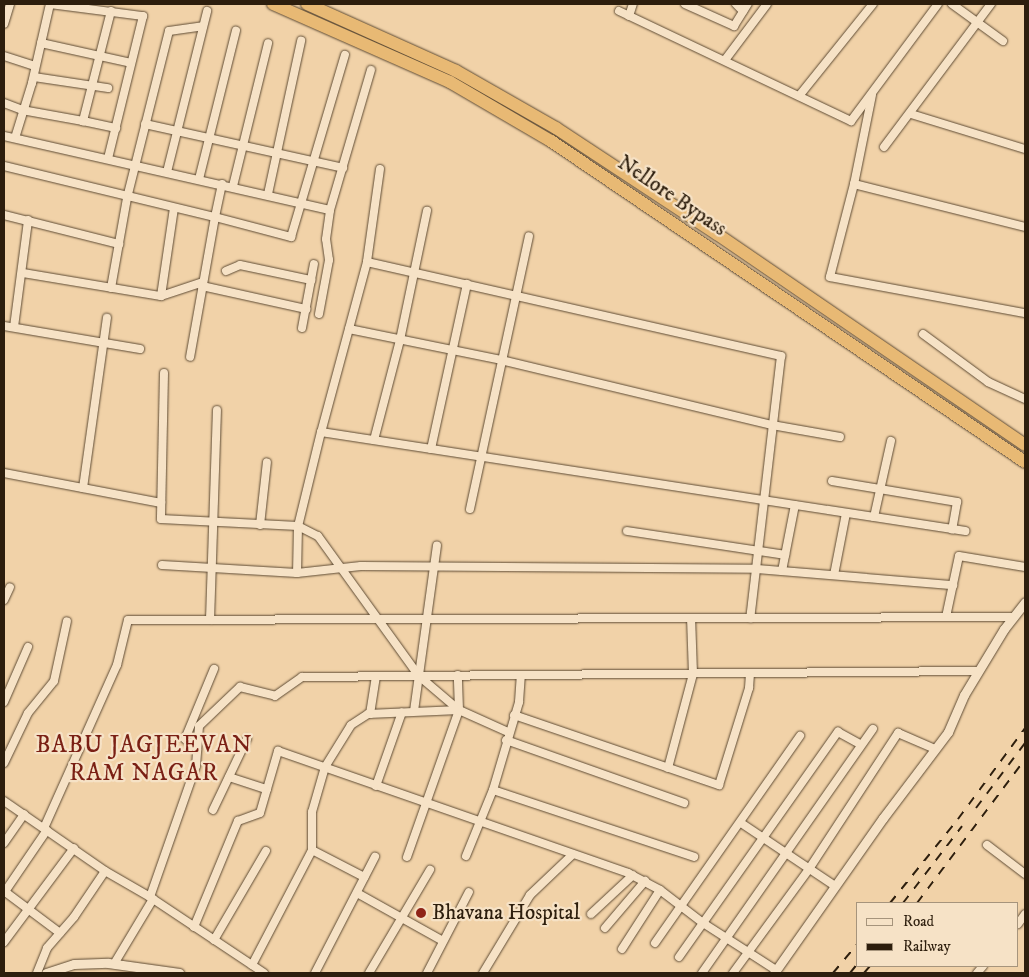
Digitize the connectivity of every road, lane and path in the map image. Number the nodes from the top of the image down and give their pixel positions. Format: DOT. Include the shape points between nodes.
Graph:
graph roads {
  1 [pos="10,4"];
  2 [pos="50,4"];
  3 [pos="273,4"];
  4 [pos="307,4"];
  5 [pos="633,4"];
  6 [pos="736,4"];
  7 [pos="766,4"];
  8 [pos="873,4"];
  9 [pos="938,4"];
  10 [pos="952,4"];
  11 [pos="991,4"];
  12 [pos="85,5"];
  13 [pos="689,5"];
  14 [pos="745,7"];
  15 [pos="111,11"];
  16 [pos="207,11"];
  17 [pos="619,11"];
  18 [pos="629,16"];
  19 [pos="978,22"];
  20 [pos="4,24"];
  21 [pos="203,26"];
  22 [pos="236,31"];
  23 [pos="301,41"];
  24 [pos="1003,41"];
  25 [pos="41,43"];
  26 [pos="268,43"];
  27 [pos="102,55"];
  28 [pos="345,55"];
  29 [pos="4,56"];
  30 [pos="725,60"];
  31 [pos="131,63"];
  32 [pos="34,66"];
  33 [pos="371,70"];
  34 [pos="34,77"];
  35 [pos="92,85"];
  36 [pos="108,88"];
  37 [pos="872,93"];
  38 [pos="800,96"];
  39 [pos="4,103"];
  40 [pos="22,110"];
  41 [pos="911,114"];
  42 [pos="83,121"];
  43 [pos="145,124"];
  44 [pos="116,128"];
  45 [pos="177,130"];
  46 [pos="4,136"];
  47 [pos="208,136"];
  48 [pos="15,138"];
  49 [pos="243,144"];
  50 [pos="884,147"];
  51 [pos="1025,149"];
  52 [pos="277,152"];
  53 [pos="108,158"];
  54 [pos="312,158"];
  55 [pos="136,165"];
  56 [pos="4,166"];
  57 [pos="343,168"];
  58 [pos="380,169"];
  59 [pos="167,172"];
  60 [pos="199,179"];
  61 [pos="222,184"];
  62 [pos="854,184"];
  63 [pos="234,186"];
  64 [pos="268,194"];
  65 [pos="127,198"];
  66 [pos="300,202"];
  67 [pos="174,208"];
  68 [pos="330,210"];
  69 [pos="427,211"];
  70 [pos="4,215"];
  71 [pos="214,218"];
  72 [pos="28,220"];
  73 [pos="1025,227"];
  74 [pos="529,236"];
  75 [pos="119,244"];
  76 [pos="367,262"];
  77 [pos="314,264"];
  78 [pos="226,271"];
  79 [pos="23,273"];
  80 [pos="415,273"];
  81 [pos="311,280"];
  82 [pos="203,284"];
  83 [pos="467,284"];
  84 [pos="111,288"];
  85 [pos="515,295"];
  86 [pos="162,296"];
  87 [pos="306,309"];
  88 [pos="1025,313"];
  89 [pos="319,314"];
  90 [pos="107,318"];
  91 [pos="4,326"];
  92 [pos="14,327"];
  93 [pos="302,328"];
  94 [pos="348,329"];
  95 [pos="923,334"];
  96 [pos="400,340"];
  97 [pos="104,342"];
  98 [pos="140,349"];
  99 [pos="450,350"];
  100 [pos="190,357"];
  101 [pos="501,360"];
  102 [pos="164,373"];
  103 [pos="1025,399"];
  104 [pos="218,410"];
  105 [pos="772,425"];
  106 [pos="321,432"];
  107 [pos="840,437"];
  108 [pos="374,440"];
  109 [pos="891,441"];
  110 [pos="1025,446"];
  111 [pos="432,449"];
  112 [pos="481,457"];
  113 [pos="267,462"];
  114 [pos="1025,462"];
  115 [pos="4,473"];
  116 [pos="832,481"];
  117 [pos="83,488"];
  118 [pos="879,489"];
  119 [pos="762,500"];
  120 [pos="161,503"];
  121 [pos="795,505"];
  122 [pos="470,509"];
  123 [pos="846,513"];
  124 [pos="874,517"];
  125 [pos="213,523"];
  126 [pos="260,525"];
  127 [pos="298,526"];
  128 [pos="952,530"];
  129 [pos="627,531"];
  130 [pos="965,532"];
  131 [pos="437,546"];
  132 [pos="758,552"];
  133 [pos="785,555"];
  134 [pos="162,566"];
  135 [pos="1025,566"];
  136 [pos="434,567"];
  137 [pos="212,568"];
  138 [pos="340,569"];
  139 [pos="757,569"];
  140 [pos="782,571"];
  141 [pos="297,574"];
  142 [pos="834,575"];
  143 [pos="953,584"];
  144 [pos="10,587"];
  145 [pos="4,600"];
  146 [pos="1025,602"];
  147 [pos="946,617"];
  148 [pos="1014,617"];
  149 [pos="691,618"];
  150 [pos="750,618"];
  151 [pos="379,619"];
  152 [pos="426,619"];
  153 [pos="210,620"];
  154 [pos="67,621"];
  155 [pos="28,647"];
  156 [pos="214,669"];
  157 [pos="978,671"];
  158 [pos="750,673"];
  159 [pos="694,674"];
  160 [pos="521,675"];
  161 [pos="376,676"];
  162 [pos="419,676"];
  163 [pos="458,676"];
  164 [pos="4,702"];
  165 [pos="460,710"];
  166 [pos="414,711"];
  167 [pos="402,712"];
  168 [pos="370,714"];
  169 [pos="514,715"];
  170 [pos="873,729"];
  171 [pos="507,736"];
  172 [pos="800,736"];
  173 [pos="247,739"];
  174 [pos="862,745"];
  175 [pos="197,750"];
  176 [pos="935,750"];
  177 [pos="4,763"];
  178 [pos="325,767"];
  179 [pos="668,768"];
  180 [pos="229,777"];
  181 [pos="376,786"];
  182 [pos="266,789"];
  183 [pos="493,790"];
  184 [pos="4,801"];
  185 [pos="684,803"];
  186 [pos="428,804"];
  187 [pos="213,810"];
  188 [pos="24,814"];
  189 [pos="480,822"];
  190 [pos="741,823"];
  191 [pos="45,829"];
  192 [pos="765,839"];
  193 [pos="4,843"];
  194 [pos="987,845"];
  195 [pos="74,848"];
  196 [pos="312,850"];
  197 [pos="266,851"];
  198 [pos="786,853"];
  199 [pos="573,854"];
  200 [pos="466,856"];
  201 [pos="375,857"];
  202 [pos="407,857"];
  203 [pos="694,857"];
  204 [pos="809,869"];
  205 [pos="430,870"];
  206 [pos="105,871"];
  207 [pos="1025,874"];
  208 [pos="633,875"];
  209 [pos="364,877"];
  210 [pos="645,881"];
  211 [pos="834,886"];
  212 [pos="660,890"];
  213 [pos="4,892"];
  214 [pos="469,892"];
  215 [pos="357,893"];
  216 [pos="152,898"];
  217 [pos="681,905"];
  218 [pos="27,908"];
  219 [pos="591,914"];
  220 [pos="401,918"];
  221 [pos="703,924"];
  222 [pos="194,927"];
  223 [pos="605,928"];
  224 [pos="60,933"];
  225 [pos="727,938"];
  226 [pos="214,940"];
  227 [pos="443,941"];
  228 [pos="4,942"];
  229 [pos="655,943"];
  230 [pos="622,949"];
  231 [pos="748,952"];
  232 [pos="678,957"];
  233 [pos="114,964"];
  234 [pos="252,965"];
  235 [pos="775,972"];
  236 [pos="36,973"];
  237 [pos="46,973"];
  238 [pos="179,973"];
  239 [pos="264,973"];
  240 [pos="315,973"];
  241 [pos="369,973"];
  242 [pos="427,973"];
  243 [pos="483,973"];
  244 [pos="702,973"];
  245 [pos="733,973"];
  1 -- 20 [label="street"];
  2 -- 12 [label="street"];
  2 -- 25 [label="street"];
  3 -- 114 [label="highway, Nellore Bypass" via="450,82 519,121 712,247"];
  4 -- 110 [label="highway, Nellore Bypass" via="456,71 556,128 718,234"];
  5 -- 18 [label="street"];
  6 -- 14 [label="street"];
  7 -- 30 [label="street"];
  8 -- 38 [label="street"];
  9 -- 37 [label="street"];
  10 -- 19 [label="street"];
  11 -- 19 [label="street"];
  12 -- 15 [label="street"];
  13 -- 14 [label="street" via="734,26"];
  15 -- 27 [label="street"];
  15 -- 31 [label="street" via="143,16"];
  16 -- 21 [label="street"];
  17 -- 18 [label="street"];
  18 -- 30 [label="street"];
  19 -- 24 [label="street"];
  19 -- 41 [label="street"];
  21 -- 43 [label="street" via="169,31"];
  21 -- 45 [label="street"];
  22 -- 47 [label="street"];
  23 -- 52 [label="street"];
  25 -- 27 [label="street"];
  25 -- 32 [label="street"];
  26 -- 49 [label="street"];
  27 -- 31 [label="street"];
  27 -- 35 [label="street"];
  28 -- 54 [label="street"];
  29 -- 32 [label="street"];
  30 -- 38 [label="street"];
  31 -- 44 [label="street"];
  32 -- 34 [label="street"];
  33 -- 57 [label="street"];
  34 -- 35 [label="street"];
  34 -- 40 [label="street"];
  35 -- 36 [label="street"];
  35 -- 42 [label="street"];
  37 -- 38 [label="street" via="851,121"];
  37 -- 62 [label="street"];
  39 -- 40 [label="street"];
  40 -- 42 [label="street"];
  40 -- 48 [label="street"];
  41 -- 50 [label="street"];
  41 -- 51 [label="street"];
  42 -- 44 [label="street"];
  43 -- 45 [label="street"];
  43 -- 55 [label="street"];
  44 -- 53 [label="street"];
  45 -- 47 [label="street"];
  45 -- 59 [label="street"];
  46 -- 48 [label="street"];
  47 -- 49 [label="street"];
  47 -- 60 [label="street"];
  48 -- 53 [label="street"];
  49 -- 52 [label="street"];
  49 -- 63 [label="street"];
  52 -- 54 [label="street"];
  52 -- 64 [label="street"];
  53 -- 55 [label="street"];
  54 -- 57 [label="street"];
  54 -- 66 [label="street"];
  55 -- 59 [label="street"];
  55 -- 65 [label="street"];
  56 -- 65 [label="street"];
  57 -- 68 [label="street"];
  58 -- 76 [label="street"];
  59 -- 60 [label="street"];
  60 -- 61 [label="street"];
  61 -- 63 [label="street"];
  61 -- 71 [label="street"];
  62 -- 73 [label="street"];
  62 -- 88 [label="street" via="830,277"];
  63 -- 64 [label="street"];
  64 -- 66 [label="street"];
  65 -- 67 [label="street"];
  65 -- 75 [label="street"];
  66 -- 68 [label="street"];
  66 -- 71 [label="street" via="291,237"];
  67 -- 71 [label="street"];
  67 -- 86 [label="street"];
  68 -- 89 [label="street" via="326,239 329,260"];
  69 -- 80 [label="street"];
  70 -- 72 [label="street"];
  71 -- 82 [label="street"];
  72 -- 75 [label="street"];
  72 -- 79 [label="street"];
  74 -- 85 [label="street"];
  75 -- 84 [label="street"];
  76 -- 80 [label="street"];
  76 -- 94 [label="street"];
  77 -- 81 [label="street"];
  78 -- 81 [label="street" via="240,265"];
  79 -- 84 [label="street"];
  79 -- 92 [label="street"];
  80 -- 83 [label="street"];
  80 -- 96 [label="street"];
  81 -- 87 [label="street"];
  82 -- 86 [label="street"];
  82 -- 87 [label="street"];
  82 -- 100 [label="street"];
  83 -- 85 [label="street"];
  83 -- 99 [label="street"];
  84 -- 86 [label="street"];
  85 -- 101 [label="street"];
  85 -- 105 [label="street" via="781,356"];
  87 -- 93 [label="street"];
  90 -- 97 [label="street"];
  91 -- 92 [label="street"];
  92 -- 97 [label="street"];
  94 -- 96 [label="street"];
  94 -- 106 [label="street"];
  95 -- 103 [label="street" via="988,382"];
  96 -- 99 [label="street"];
  96 -- 108 [label="street"];
  97 -- 98 [label="street"];
  97 -- 117 [label="street"];
  99 -- 101 [label="street"];
  99 -- 111 [label="street"];
  101 -- 105 [label="street"];
  101 -- 112 [label="street"];
  102 -- 120 [label="street"];
  104 -- 125 [label="street"];
  105 -- 107 [label="street"];
  105 -- 119 [label="street"];
  106 -- 108 [label="street"];
  106 -- 127 [label="street"];
  108 -- 111 [label="street"];
  109 -- 118 [label="street"];
  111 -- 112 [label="street"];
  112 -- 119 [label="street"];
  112 -- 122 [label="street"];
  113 -- 126 [label="street"];
  115 -- 117 [label="street"];
  116 -- 118 [label="street"];
  117 -- 120 [label="street"];
  118 -- 124 [label="street"];
  118 -- 128 [label="street" via="957,502"];
  119 -- 121 [label="street"];
  119 -- 132 [label="street"];
  120 -- 125 [label="street" via="161,519"];
  121 -- 123 [label="street"];
  121 -- 133 [label="street"];
  123 -- 124 [label="street"];
  123 -- 142 [label="street"];
  124 -- 128 [label="street"];
  125 -- 126 [label="street"];
  125 -- 137 [label="street"];
  126 -- 127 [label="street"];
  127 -- 138 [label="street" via="318,536"];
  127 -- 141 [label="street"];
  128 -- 130 [label="street"];
  129 -- 132 [label="street"];
  131 -- 136 [label="street"];
  132 -- 133 [label="street"];
  132 -- 139 [label="street"];
  133 -- 140 [label="street"];
  134 -- 137 [label="street"];
  135 -- 143 [label="street" via="959,556"];
  136 -- 138 [label="street"];
  136 -- 139 [label="street"];
  136 -- 152 [label="street"];
  137 -- 141 [label="street"];
  137 -- 153 [label="street"];
  138 -- 141 [label="street"];
  138 -- 151 [label="street"];
  139 -- 140 [label="street"];
  139 -- 150 [label="street"];
  140 -- 142 [label="street"];
  142 -- 143 [label="street"];
  143 -- 147 [label="street"];
  144 -- 145 [label="street"];
  146 -- 148 [label="street"];
  147 -- 148 [label="street"];
  147 -- 150 [label="street"];
  148 -- 157 [label="street"];
  149 -- 150 [label="street"];
  149 -- 152 [label="street"];
  149 -- 159 [label="street"];
  151 -- 152 [label="street"];
  151 -- 153 [label="street"];
  151 -- 162 [label="street"];
  152 -- 162 [label="street"];
  153 -- 191 [label="street" via="128,620 117,665"];
  154 -- 177 [label="street" via="54,681 28,713"];
  155 -- 164 [label="street"];
  156 -- 175 [label="street" via="185,739"];
  157 -- 158 [label="street"];
  157 -- 176 [label="street" via="948,732"];
  158 -- 159 [label="street"];
  158 -- 179 [label="street" via="749,688 719,785"];
  159 -- 160 [label="street"];
  159 -- 179 [label="street"];
  160 -- 163 [label="street"];
  160 -- 169 [label="street" via="519,702"];
  161 -- 162 [label="street"];
  161 -- 168 [label="street"];
  161 -- 175 [label="street" via="302,677 275,696 240,687 200,726"];
  162 -- 163 [label="street"];
  162 -- 165 [label="street"];
  162 -- 166 [label="street"];
  163 -- 165 [label="street"];
  165 -- 166 [label="street"];
  165 -- 171 [label="street"];
  165 -- 186 [label="street"];
  166 -- 167 [label="street"];
  167 -- 168 [label="street"];
  167 -- 181 [label="street"];
  168 -- 178 [label="street" via="351,725"];
  169 -- 171 [label="street"];
  169 -- 179 [label="street"];
  170 -- 174 [label="street"];
  171 -- 183 [label="street"];
  171 -- 185 [label="street"];
  172 -- 190 [label="street"];
  173 -- 180 [label="street"];
  174 -- 192 [label="street" via="838,732"];
  174 -- 198 [label="street"];
  175 -- 216 [label="street" via="196,766"];
  176 -- 204 [label="street" via="898,733"];
  176 -- 211 [label="street"];
  178 -- 181 [label="street"];
  178 -- 182 [label="street" via="278,751"];
  178 -- 196 [label="street" via="312,812"];
  180 -- 182 [label="street"];
  180 -- 187 [label="street"];
  181 -- 186 [label="street"];
  182 -- 222 [label="street" via="260,813 238,821"];
  183 -- 189 [label="street"];
  183 -- 203 [label="street"];
  184 -- 188 [label="street"];
  186 -- 189 [label="street"];
  186 -- 202 [label="street"];
  188 -- 191 [label="street"];
  188 -- 193 [label="street"];
  189 -- 199 [label="street"];
  189 -- 200 [label="street"];
  190 -- 192 [label="street"];
  190 -- 217 [label="street"];
  191 -- 195 [label="street"];
  191 -- 213 [label="street"];
  192 -- 198 [label="street"];
  192 -- 221 [label="street"];
  194 -- 207 [label="street"];
  195 -- 206 [label="street"];
  195 -- 218 [label="street"];
  196 -- 209 [label="street"];
  196 -- 234 [label="street"];
  197 -- 226 [label="street"];
  198 -- 204 [label="street"];
  198 -- 225 [label="street"];
  199 -- 208 [label="street"];
  199 -- 243 [label="street" via="530,895"];
  201 -- 209 [label="street"];
  204 -- 211 [label="street"];
  204 -- 231 [label="street"];
  205 -- 220 [label="street"];
  206 -- 216 [label="street"];
  206 -- 224 [label="street"];
  208 -- 210 [label="street"];
  208 -- 219 [label="street"];
  209 -- 215 [label="street"];
  210 -- 212 [label="street"];
  210 -- 223 [label="street"];
  211 -- 235 [label="street"];
  212 -- 217 [label="street"];
  212 -- 230 [label="street"];
  213 -- 218 [label="street"];
  214 -- 227 [label="street"];
  215 -- 220 [label="street"];
  215 -- 240 [label="street"];
  216 -- 222 [label="street"];
  216 -- 233 [label="street"];
  217 -- 221 [label="street"];
  217 -- 229 [label="street"];
  218 -- 224 [label="street"];
  218 -- 228 [label="street"];
  220 -- 227 [label="street"];
  220 -- 241 [label="street"];
  221 -- 225 [label="street"];
  221 -- 232 [label="street"];
  222 -- 226 [label="street"];
  224 -- 236 [label="street" via="47,948"];
  225 -- 231 [label="street"];
  225 -- 244 [label="street"];
  226 -- 234 [label="street"];
  227 -- 242 [label="street"];
  231 -- 235 [label="street"];
  231 -- 245 [label="street"];
  233 -- 237 [label="street" via="74,964"];
  233 -- 238 [label="street"];
  234 -- 239 [label="street"];
}
